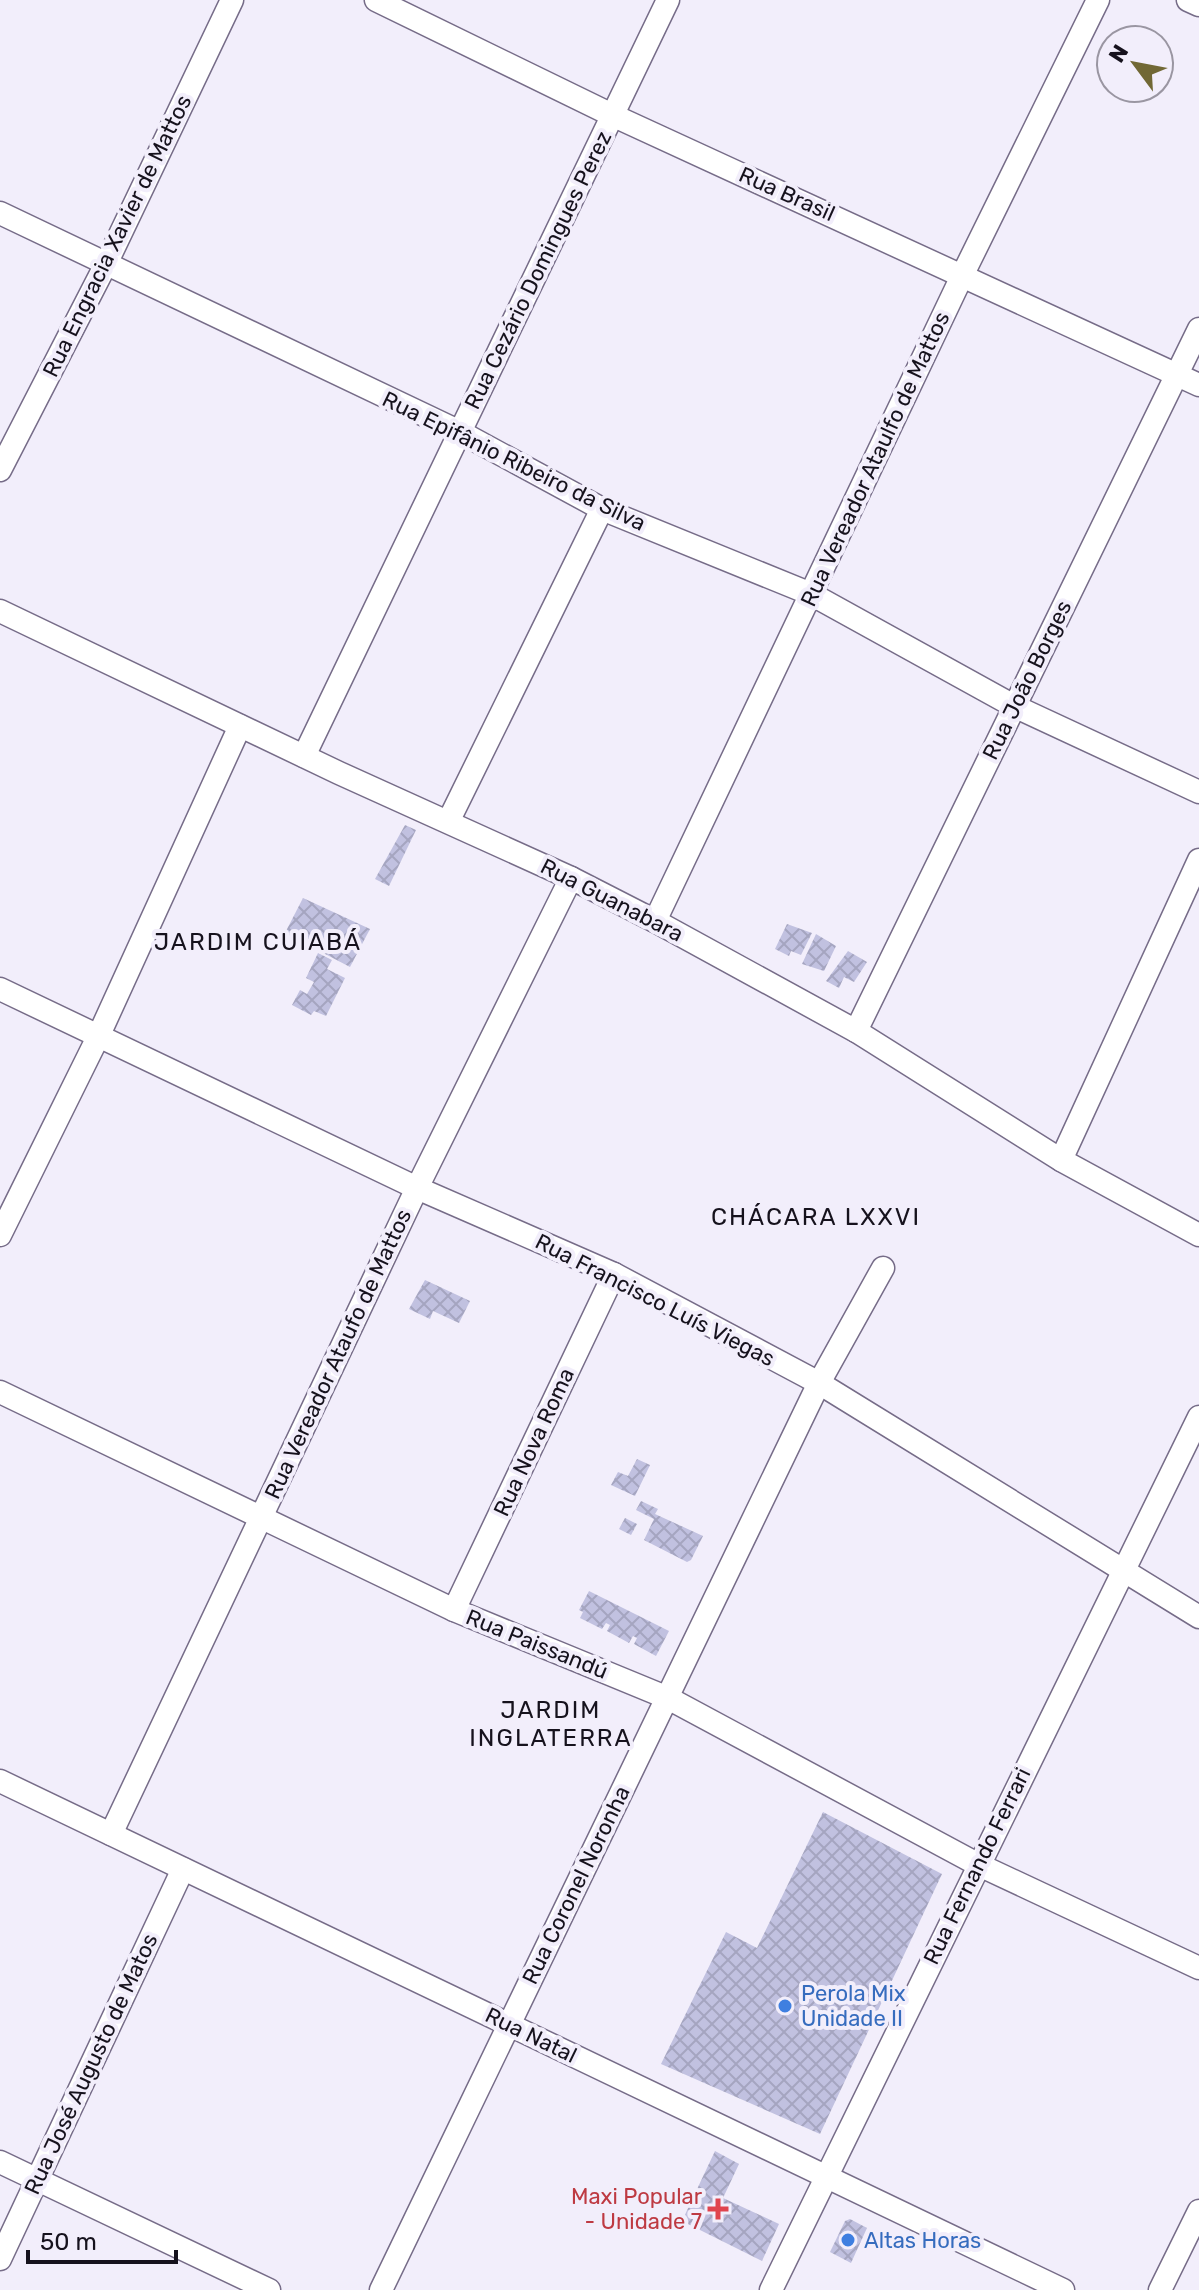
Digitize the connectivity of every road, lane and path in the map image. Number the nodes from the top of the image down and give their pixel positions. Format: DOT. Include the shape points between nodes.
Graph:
graph roads {
  1 [pos="232,0"];
  2 [pos="376,0"];
  3 [pos="668,0"];
  4 [pos="1098,0"];
  5 [pos="1188,0"];
  6 [pos="1199,5"];
  7 [pos="612,115"];
  8 [pos="0,213"];
  9 [pos="106,264"];
  10 [pos="963,274"];
  11 [pos="1199,329"];
  12 [pos="1178,374"];
  13 [pos="1199,385"];
  14 [pos="460,432"];
  15 [pos="0,470"];
  16 [pos="602,509"];
  17 [pos="811,594"];
  18 [pos="0,611"];
  19 [pos="1014,706"];
  20 [pos="240,726"];
  21 [pos="304,756"];
  22 [pos="1199,792"];
  23 [pos="449,820"];
  24 [pos="1199,860"];
  25 [pos="571,878"];
  26 [pos="655,921"];
  27 [pos="0,989"];
  28 [pos="856,1031"];
  29 [pos="98,1037"];
  30 [pos="1061,1160"];
  31 [pos="417,1188"];
  32 [pos="0,1235"];
  33 [pos="1199,1235"];
  34 [pos="883,1268"];
  35 [pos="614,1274"];
  36 [pos="819,1383"];
  37 [pos="0,1392"];
  38 [pos="1199,1417"];
  39 [pos="261,1516"];
  40 [pos="1123,1572"];
  41 [pos="454,1610"];
  42 [pos="1199,1617"];
  43 [pos="668,1698"];
  44 [pos="0,1781"];
  45 [pos="111,1834"];
  46 [pos="977,1864"];
  47 [pos="183,1869"];
  48 [pos="1199,1968"];
  49 [pos="509,2024"];
  50 [pos="0,2162"];
  51 [pos="825,2176"];
  52 [pos="37,2179"];
  53 [pos="1199,2211"];
  54 [pos="0,2259"];
  55 [pos="269,2290"];
  56 [pos="381,2290"];
  57 [pos="771,2290"];
  58 [pos="1063,2290"];
  59 [pos="1160,2290"];
  1 -- 9 [label="street, Rua Engracia Xavier de Mattos"];
  2 -- 7 [label="street, Rua Brasil"];
  3 -- 7 [label="street, Rua Cezário Domingues Perez"];
  4 -- 10 [label="street, Rua Vereador Ataulfo de Mattos"];
  5 -- 6 [label="street"];
  7 -- 10 [label="street, Rua Brasil"];
  7 -- 14 [label="street, Rua Cezário Domingues Perez"];
  8 -- 9 [label="street, Rua Epifânio Ribeiro da Silva"];
  9 -- 14 [label="street, Rua Epifânio Ribeiro da Silva"];
  9 -- 15 [label="street, Rua Engracia Xavier de Mattos"];
  10 -- 12 [label="street, Rua Brasil"];
  10 -- 17 [label="street, Rua Vereador Ataulfo de Mattos"];
  11 -- 12 [label="street, Rua João Borges"];
  12 -- 13 [label="street, Rua Brasil"];
  12 -- 19 [label="street, Rua João Borges"];
  14 -- 16 [label="street, Rua Epifânio Ribeiro da Silva"];
  14 -- 21 [label="street, Rua Cezário Domingues Perez"];
  16 -- 17 [label="street, Rua Epifânio Ribeiro da Silva"];
  16 -- 23 [label="street"];
  17 -- 19 [label="street, Rua Epifânio Ribeiro da Silva"];
  17 -- 26 [label="street, Rua Vereador Ataulfo de Mattos"];
  18 -- 20 [label="street, Rua Guanabara"];
  19 -- 22 [label="street, Rua Epifânio Ribeiro da Silva"];
  19 -- 28 [label="street, Rua João Borges"];
  20 -- 21 [label="street, Rua Guanabara"];
  20 -- 29 [label="street"];
  21 -- 23 [label="street, Rua Guanabara"];
  23 -- 25 [label="street, Rua Guanabara"];
  24 -- 30 [label="street"];
  25 -- 26 [label="street, Rua Guanabara"];
  25 -- 31 [label="street, Rua Vereador Ataufo de Mattos"];
  26 -- 28 [label="street, Rua Guanabara"];
  27 -- 29 [label="street, Rua Francisco Luís Viegas"];
  28 -- 30 [label="street, Rua Guanabara"];
  29 -- 31 [label="street, Rua Francisco Luís Viegas"];
  29 -- 32 [label="street"];
  30 -- 33 [label="street, Rua Guanabara"];
  31 -- 35 [label="street, Rua Francisco Luís Viegas"];
  31 -- 39 [label="street, Rua Vereador Ataufo de Mattos"];
  34 -- 36 [label="street, Rua Coronel Noronha"];
  35 -- 36 [label="street, Rua Francisco Luís Viegas"];
  35 -- 41 [label="street, Rua Nova Roma"];
  36 -- 40 [label="street, Rua Francisco Luís Viegas"];
  36 -- 43 [label="street, Rua Coronel Noronha"];
  37 -- 39 [label="street, Rua Paissandú"];
  38 -- 40 [label="street, Rua Fernando Ferrari"];
  39 -- 41 [label="street, Rua Paissandú"];
  39 -- 45 [label="street, Rua Vereador Ataufo de Mattos"];
  40 -- 42 [label="street, Rua Francisco Luís Viegas"];
  40 -- 46 [label="street, Rua Fernando Ferrari"];
  41 -- 43 [label="street, Rua Paissandú"];
  43 -- 46 [label="street, Rua Paissandú"];
  43 -- 49 [label="street, Rua Coronel Noronha"];
  44 -- 45 [label="street, Rua Natal"];
  45 -- 47 [label="street, Rua Natal"];
  46 -- 48 [label="street, Rua Paissandú"];
  46 -- 51 [label="street, Rua Fernando Ferrari"];
  47 -- 49 [label="street, Rua Natal"];
  47 -- 52 [label="street, Rua José Augusto de Matos"];
  49 -- 51 [label="street, Rua Natal"];
  49 -- 56 [label="street, Rua Coronel Noronha"];
  50 -- 52 [label="street"];
  51 -- 57 [label="street, Rua Fernando Ferrari"];
  51 -- 58 [label="street, Rua Natal"];
  52 -- 54 [label="street, Rua José Augusto de Matos"];
  52 -- 55 [label="street"];
  53 -- 59 [label="street"];
}
